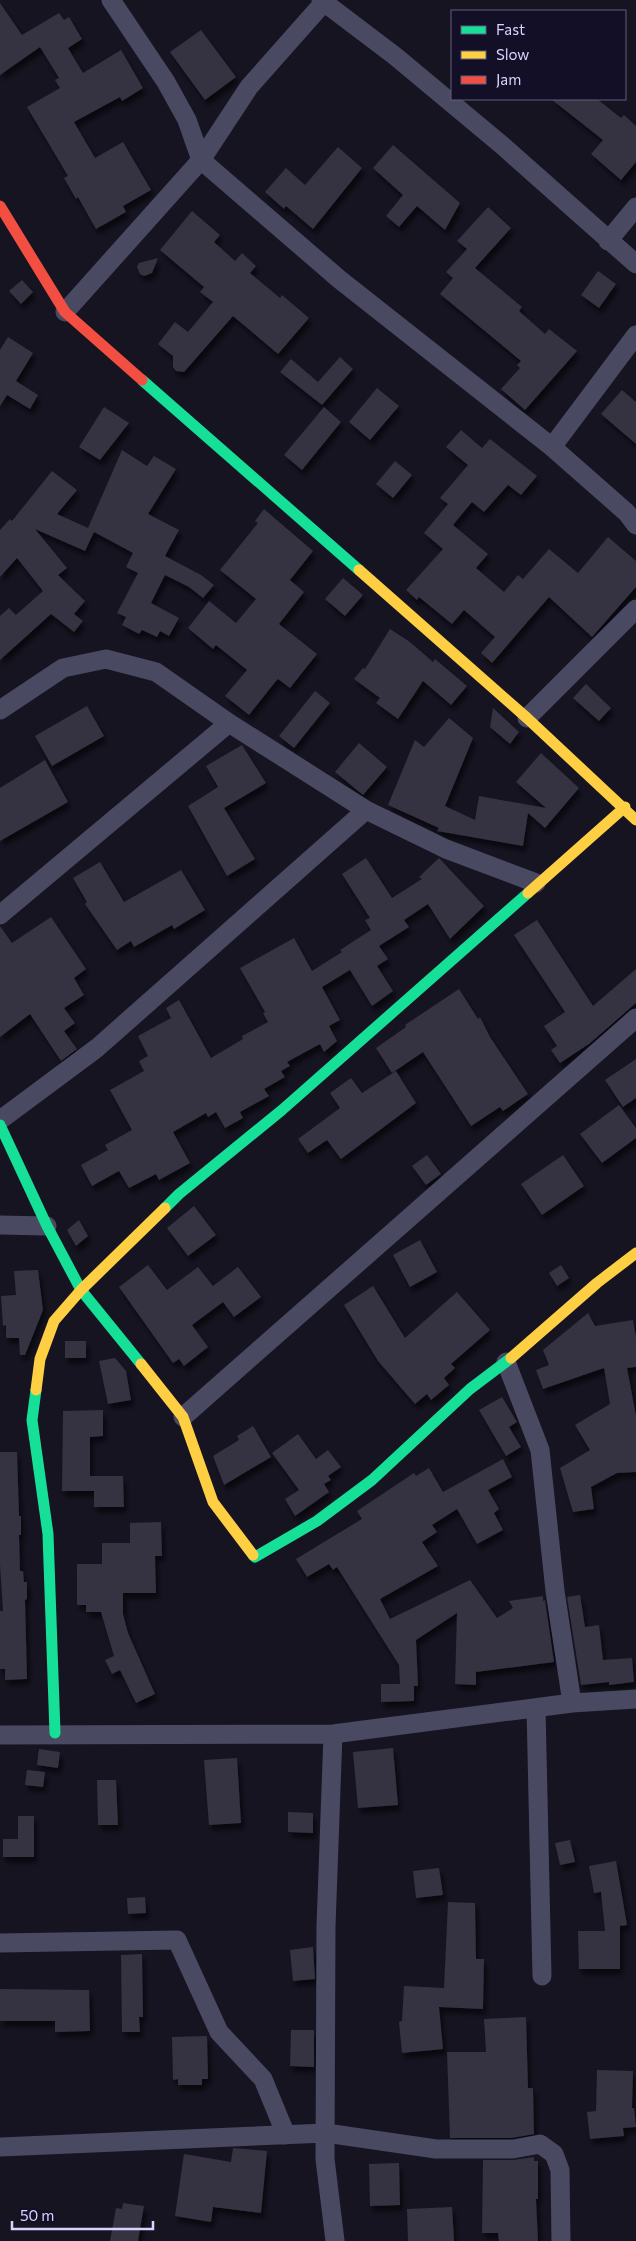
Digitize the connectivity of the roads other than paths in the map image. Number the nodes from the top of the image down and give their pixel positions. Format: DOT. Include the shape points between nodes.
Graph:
graph roads {
  1 [pos="111,0"];
  2 [pos="324,1"];
  3 [pos="200,160"];
  4 [pos="0,206"];
  5 [pos="636,207"];
  6 [pos="608,241"];
  7 [pos="636,264"];
  8 [pos="65,312"];
  9 [pos="636,335"];
  10 [pos="552,447"];
  11 [pos="636,525"];
  12 [pos="636,610"];
  13 [pos="0,710"];
  14 [pos="528,718"];
  15 [pos="229,723"];
  16 [pos="625,807"];
  17 [pos="366,810"];
  18 [pos="636,820"];
  19 [pos="536,884"];
  20 [pos="0,915"];
  21 [pos="636,1018"];
  22 [pos="0,1120"];
  23 [pos="0,1125"];
  24 [pos="0,1225"];
  25 [pos="47,1226"];
  26 [pos="636,1253"];
  27 [pos="81,1290"];
  28 [pos="506,1362"];
  29 [pos="183,1417"];
  30 [pos="636,1699"];
  31 [pos="572,1703"];
  32 [pos="536,1708"];
  33 [pos="55,1733"];
  34 [pos="333,1734"];
  35 [pos="0,1735"];
  36 [pos="0,1943"];
  37 [pos="542,1976"];
  38 [pos="326,2133"];
  39 [pos="286,2135"];
  40 [pos="0,2147"];
  41 [pos="335,2241"];
  42 [pos="561,2241"];
  1 -- 3 [label="street" via="187,120"];
  2 -- 3 [label="street" via="249,87"];
  2 -- 6 [label="street" via="496,140"];
  3 -- 8 [label="street"];
  3 -- 10 [label="street" via="339,279"];
  4 -- 8 [label="street"];
  5 -- 6 [label="street"];
  6 -- 7 [label="street"];
  8 -- 14 [label="street"];
  9 -- 10 [label="street"];
  10 -- 11 [label="street" via="627,513"];
  12 -- 14 [label="street"];
  13 -- 15 [label="street" via="62,668 106,659 156,672"];
  14 -- 16 [label="street"];
  15 -- 17 [label="street"];
  15 -- 20 [label="street"];
  16 -- 18 [label="street"];
  16 -- 19 [label="street"];
  17 -- 19 [label="street" via="446,848"];
  17 -- 22 [label="street" via="97,1048"];
  19 -- 27 [label="street" via="282,1110 179,1194"];
  21 -- 29 [label="street"];
  23 -- 25 [label="street"];
  24 -- 25 [label="street"];
  25 -- 27 [label="street"];
  26 -- 28 [label="street" via="596,1283"];
  27 -- 29 [label="street"];
  27 -- 33 [label="street" via="54,1321 40,1359 32,1420 48,1534"];
  28 -- 29 [label="street" via="470,1389 372,1480 317,1521 255,1557 213,1502"];
  28 -- 31 [label="street" via="540,1450 555,1591"];
  30 -- 31 [label="street"];
  31 -- 32 [label="street"];
  32 -- 34 [label="street"];
  32 -- 37 [label="street"];
  33 -- 34 [label="street"];
  33 -- 35 [label="street"];
  34 -- 38 [label="street" via="326,1926"];
  36 -- 39 [label="street" via="177,1940 219,2032 263,2079"];
  38 -- 39 [label="street"];
  38 -- 41 [label="street" via="325,2158"];
  38 -- 42 [label="street" via="436,2149 513,2149 540,2144 554,2154 560,2170"];
  39 -- 40 [label="street"];
}
